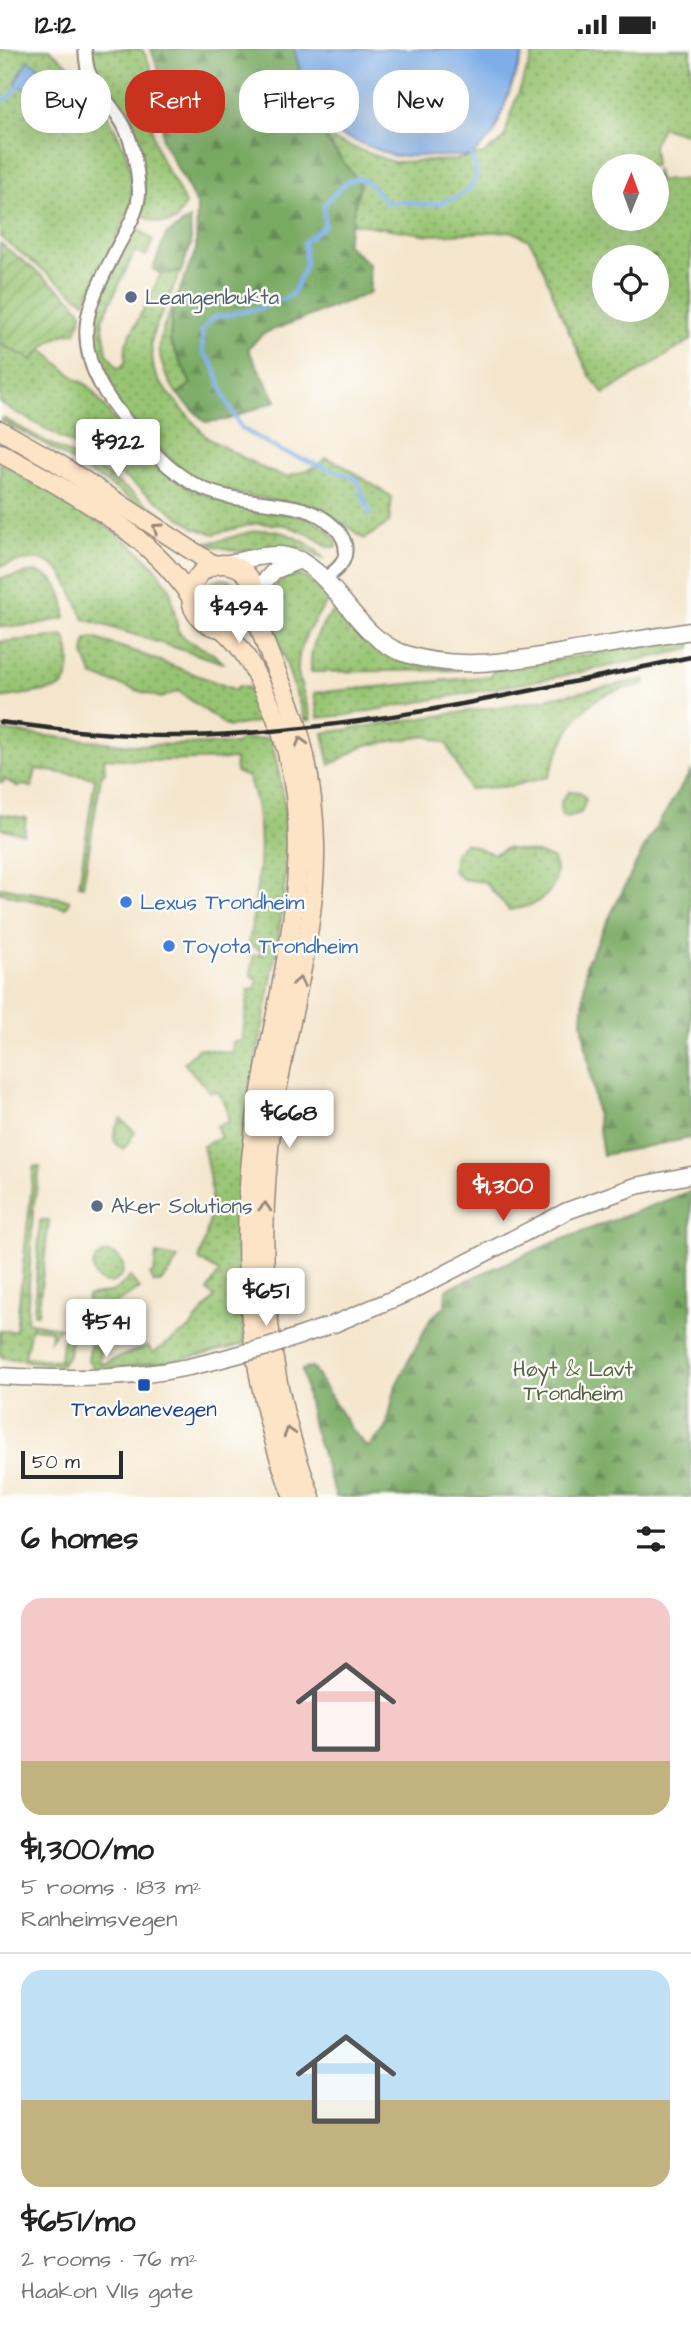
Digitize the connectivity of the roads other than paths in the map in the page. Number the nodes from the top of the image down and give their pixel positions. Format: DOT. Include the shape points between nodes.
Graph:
graph roads {
  1 [pos="85,49"];
  2 [pos="0,430"];
  3 [pos="0,453"];
  4 [pos="300,560"];
  5 [pos="219,565"];
  6 [pos="324,579"];
  7 [pos="191,597"];
  8 [pos="255,600"];
  9 [pos="221,628"];
  10 [pos="691,631"];
  11 [pos="691,1175"];
  12 [pos="0,1376"];
  13 [pos="293,1497"];
  14 [pos="311,1497"];
  1 -- 6 [label="street" via="88,71 124,126 138,172 139,195 89,308 86,336 94,376 123,419 181,475 234,499 321,516 345,544 344,559"];
  5 -- 2 [label="main road, one-way"];
  3 -- 7 [label="main road" via="126,529 157,555"];
  4 -- 5 [label="street" via="277,555"];
  4 -- 6 [label="street"];
  4 -- 8 [label="street" via="274,571"];
  5 -- 7 [label="main road" via="197,577"];
  5 -- 8 [label="main road" via="241,569 253,583"];
  6 -- 10 [label="street" via="380,642 424,659 498,661"];
  7 -- 9 [label="main road" via="203,621"];
  8 -- 9 [label="main road" via="238,625"];
  14 -- 8 [label="main road, one-way" via="277,1381 269,1329 264,1222 274,1116 313,896 312,794 303,747 258,625"];
  9 -- 13 [label="main road" via="236,640 272,707 294,794 298,842 290,937 257,1111 247,1224 252,1333 260,1385"];
  11 -- 12 [label="street, bridge" via="636,1186 567,1211 410,1292 271,1346 164,1372 75,1380"];
}
